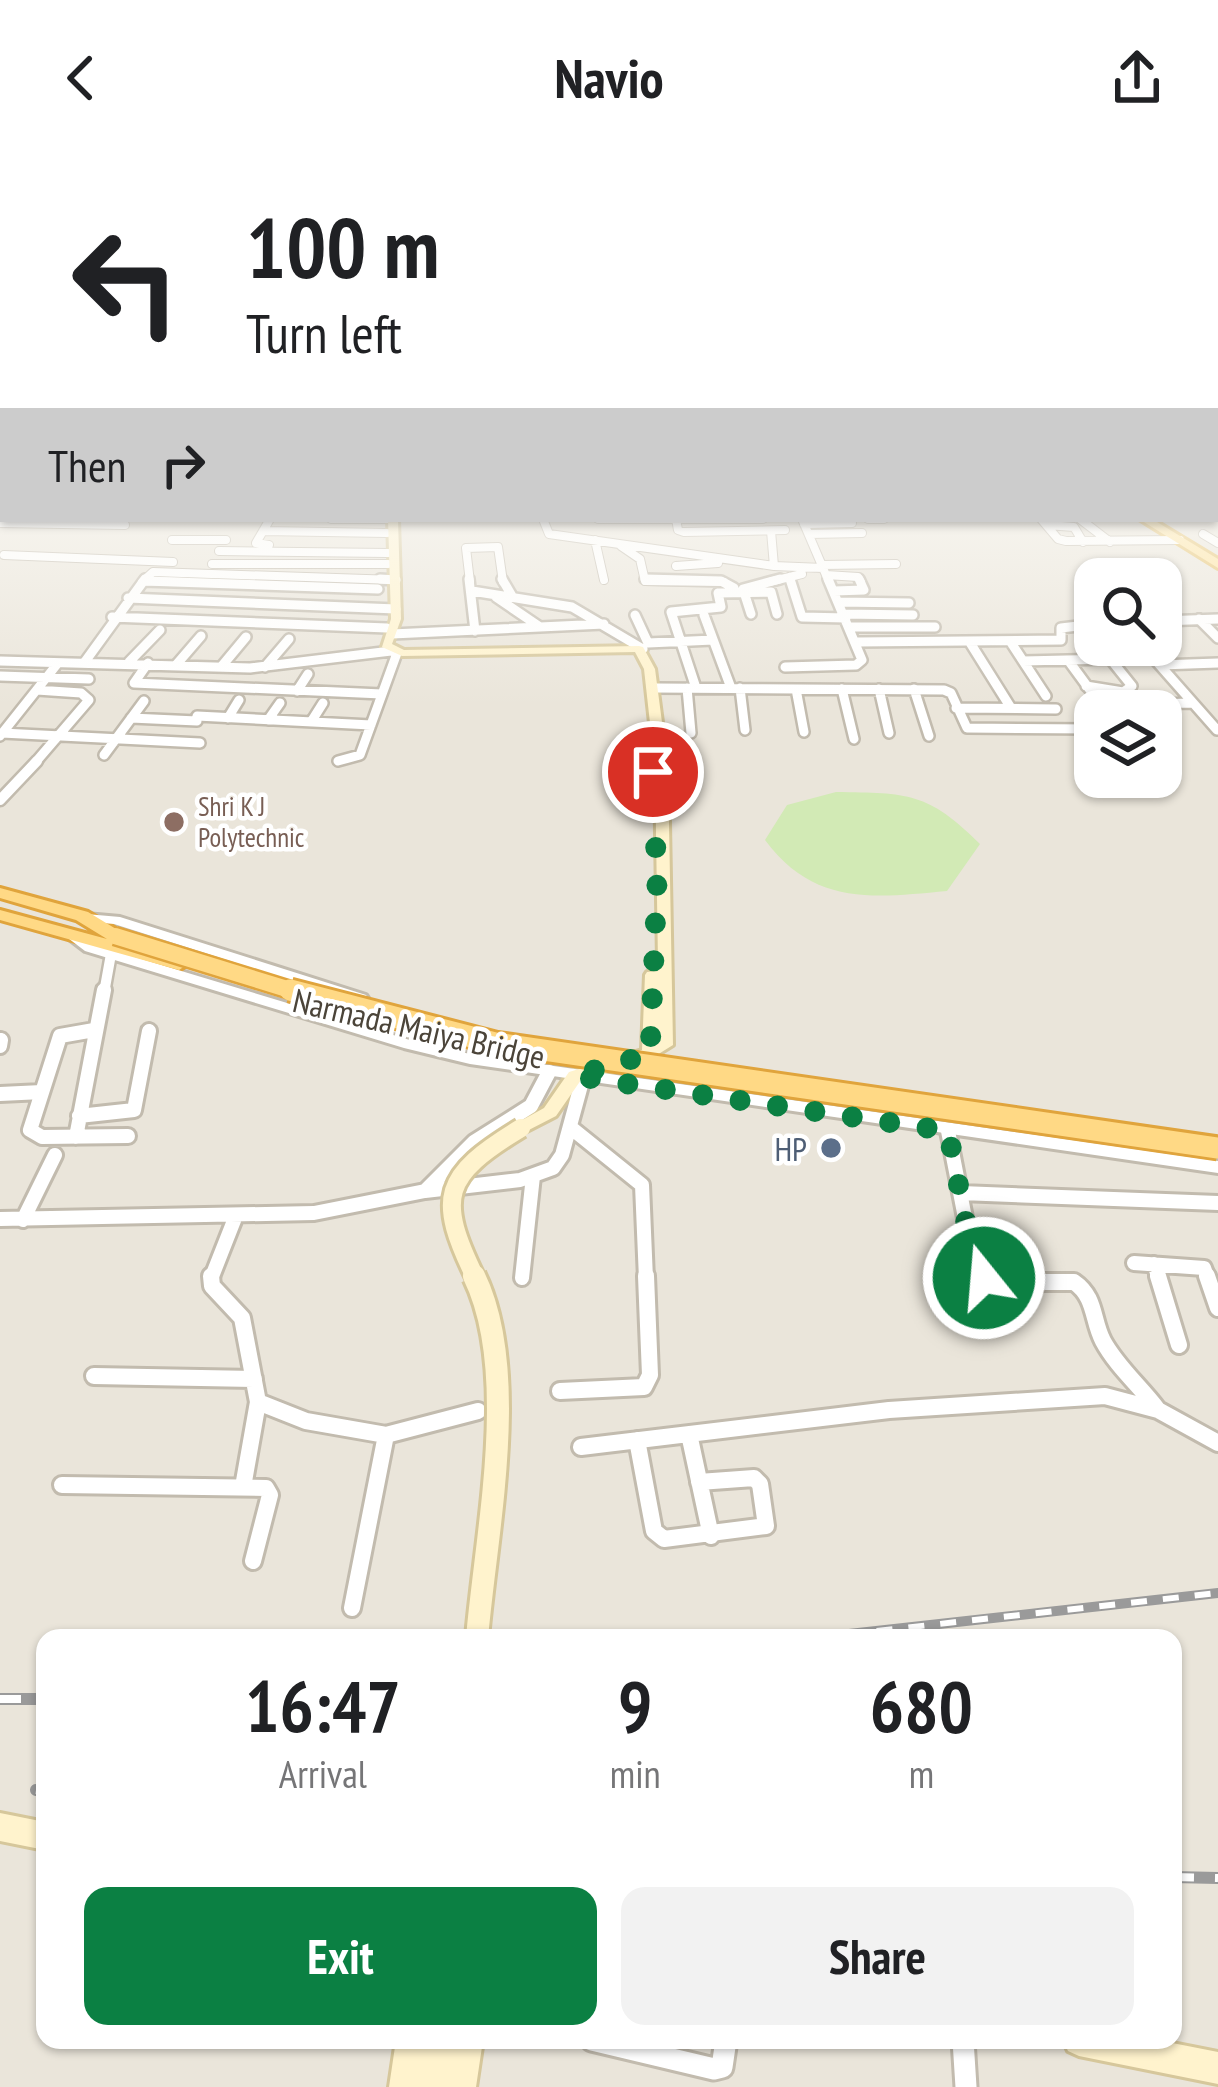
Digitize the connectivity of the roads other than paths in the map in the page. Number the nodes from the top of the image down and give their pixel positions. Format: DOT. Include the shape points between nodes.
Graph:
graph roads {
  1 [pos="47,526"];
  2 [pos="86,526"];
  3 [pos="124,526"];
  4 [pos="266,526"];
  5 [pos="311,526"];
  6 [pos="389,526"];
  7 [pos="389,526"];
  8 [pos="546,526"];
  9 [pos="633,526"];
  10 [pos="678,526"];
  11 [pos="805,526"];
  12 [pos="806,526"];
  13 [pos="1047,526"];
  14 [pos="1068,526"];
  15 [pos="1089,526"];
  16 [pos="1156,526"];
  17 [pos="1165,526"];
  18 [pos="232,529"];
  19 [pos="645,529"];
  20 [pos="785,530"];
  21 [pos="262,531"];
  22 [pos="771,531"];
  23 [pos="308,532"];
  24 [pos="862,532"];
  25 [pos="1203,534"];
  26 [pos="77,538"];
  27 [pos="172,539"];
  28 [pos="36,540"];
  29 [pos="226,540"];
  30 [pos="595,540"];
  31 [pos="1180,540"];
  32 [pos="1083,542"];
  33 [pos="1110,542"];
  34 [pos="1218,542"];
  35 [pos="614,543"];
  36 [pos="301,545"];
  37 [pos="387,549"];
  38 [pos="184,551"];
  39 [pos="219,551"];
  40 [pos="673,552"];
  41 [pos="4,555"];
  42 [pos="69,556"];
  43 [pos="100,557"];
  44 [pos="728,560"];
  45 [pos="1218,561"];
  46 [pos="173,562"];
  47 [pos="896,564"];
  48 [pos="676,566"];
  49 [pos="774,566"];
  50 [pos="209,568"];
  51 [pos="54,569"];
  52 [pos="90,569"];
  53 [pos="824,570"];
  54 [pos="164,572"];
  55 [pos="789,577"];
  56 [pos="144,580"];
  57 [pos="604,580"];
  58 [pos="678,580"];
  59 [pos="391,583"];
  60 [pos="744,590"];
  61 [pos="472,591"];
  62 [pos="834,591"];
  63 [pos="492,594"];
  64 [pos="128,598"];
  65 [pos="517,598"];
  66 [pos="839,602"];
  67 [pos="909,603"];
  68 [pos="392,609"];
  69 [pos="751,614"];
  70 [pos="776,614"];
  71 [pos="635,615"];
  72 [pos="704,615"];
  73 [pos="913,615"];
  74 [pos="112,617"];
  75 [pos="1218,619"];
  76 [pos="847,620"];
  77 [pos="1182,620"];
  78 [pos="1199,620"];
  79 [pos="604,624"];
  80 [pos="1074,626"];
  81 [pos="540,627"];
  82 [pos="935,627"];
  83 [pos="160,630"];
  84 [pos="475,631"];
  85 [pos="201,636"];
  86 [pos="246,637"];
  87 [pos="1218,638"];
  88 [pos="289,639"];
  89 [pos="713,640"];
  90 [pos="1010,640"];
  91 [pos="969,641"];
  92 [pos="390,642"];
  93 [pos="679,642"];
  94 [pos="857,642"];
  95 [pos="639,649"];
  96 [pos="1068,660"];
  97 [pos="1074,660"];
  98 [pos="0,661"];
  99 [pos="1024,661"];
  100 [pos="129,662"];
  101 [pos="58,663"];
  102 [pos="84,663"];
  103 [pos="148,663"];
  104 [pos="1218,663"];
  105 [pos="1182,664"];
  106 [pos="178,665"];
  107 [pos="1115,666"];
  108 [pos="1161,666"];
  109 [pos="221,667"];
  110 [pos="266,667"];
  111 [pos="785,667"];
  112 [pos="308,674"];
  113 [pos="0,676"];
  114 [pos="47,678"];
  115 [pos="89,679"];
  116 [pos="166,685"];
  117 [pos="193,686"];
  118 [pos="1086,686"];
  119 [pos="656,688"];
  120 [pos="692,688"];
  121 [pos="735,688"];
  122 [pos="796,688"];
  123 [pos="842,689"];
  124 [pos="879,689"];
  125 [pos="914,689"];
  126 [pos="37,690"];
  127 [pos="298,691"];
  128 [pos="382,694"];
  129 [pos="1046,696"];
  130 [pos="239,700"];
  131 [pos="144,701"];
  132 [pos="280,703"];
  133 [pos="323,703"];
  134 [pos="1193,703"];
  135 [pos="956,707"];
  136 [pos="1010,708"];
  137 [pos="1055,709"];
  138 [pos="1218,713"];
  139 [pos="1203,714"];
  140 [pos="131,718"];
  141 [pos="228,718"];
  142 [pos="0,719"];
  143 [pos="13,719"];
  144 [pos="197,719"];
  145 [pos="268,720"];
  146 [pos="311,722"];
  147 [pos="371,725"];
  148 [pos="1074,729"];
  149 [pos="745,730"];
  150 [pos="1217,730"];
  151 [pos="803,732"];
  152 [pos="691,733"];
  153 [pos="1,734"];
  154 [pos="889,734"];
  155 [pos="929,736"];
  156 [pos="60,738"];
  157 [pos="854,739"];
  158 [pos="115,740"];
  159 [pos="104,755"];
  160 [pos="338,760"];
  161 [pos="0,800"];
  162 [pos="0,893"];
  163 [pos="0,915"];
  164 [pos="86,919"];
  165 [pos="110,944"];
  166 [pos="94,1030"];
  167 [pos="149,1031"];
  168 [pos="641,1057"];
  169 [pos="549,1072"];
  170 [pos="579,1077"];
  171 [pos="42,1092"];
  172 [pos="0,1094"];
  173 [pos="80,1117"];
  174 [pos="569,1127"];
  175 [pos="948,1131"];
  176 [pos="128,1136"];
  177 [pos="76,1137"];
  178 [pos="1218,1138"];
  179 [pos="1218,1153"];
  180 [pos="55,1155"];
  181 [pos="1218,1167"];
  182 [pos="533,1176"];
  183 [pos="425,1191"];
  184 [pos="961,1193"];
  185 [pos="1218,1203"];
  186 [pos="235,1218"];
  187 [pos="1,1220"];
  188 [pos="22,1220"];
  189 [pos="1134,1263"];
  190 [pos="1154,1264"];
  191 [pos="522,1278"];
  192 [pos="1215,1283"];
  193 [pos="1218,1308"];
  194 [pos="1179,1345"];
  195 [pos="94,1376"];
  196 [pos="254,1378"];
  197 [pos="560,1390"];
  198 [pos="258,1402"];
  199 [pos="1159,1410"];
  200 [pos="478,1412"];
  201 [pos="689,1434"];
  202 [pos="386,1435"];
  203 [pos="637,1441"];
  204 [pos="1218,1443"];
  205 [pos="581,1447"];
  206 [pos="699,1482"];
  207 [pos="62,1485"];
  208 [pos="243,1487"];
  209 [pos="711,1536"];
  210 [pos="253,1562"];
  211 [pos="352,1608"];
  212 [pos="478,1629"];
  213 [pos="0,1827"];
  214 [pos="36,1833"];
  215 [pos="411,2049"];
  216 [pos="434,2049"];
  217 [pos="465,2049"];
  218 [pos="632,2049"];
  219 [pos="725,2049"];
  220 [pos="964,2049"];
  221 [pos="1124,2049"];
  222 [pos="1218,2068"];
  223 [pos="405,2087"];
  224 [pos="429,2087"];
  225 [pos="460,2087"];
  226 [pos="966,2087"];
  1 -- 28 [label="street"];
  2 -- 26 [label="street"];
  3 -- 43 [label="street"];
  4 -- 21 [label="street"];
  5 -- 23 [label="street"];
  6 -- 37 [label="main road"];
  7 -- 59 [label="main road"];
  8 -- 30 [label="street"];
  9 -- 19 [label="street"];
  10 -- 22 [label="street"];
  11 -- 53 [label="street"];
  12 -- 24 [label="street"];
  13 -- 32 [label="street" via="1058,539"];
  14 -- 32 [label="street"];
  15 -- 33 [label="street"];
  16 -- 31 [label="main road"];
  17 -- 45 [label="main road"];
  18 -- 29 [label="street"];
  20 -- 22 [label="street"];
  21 -- 23 [label="street"];
  21 -- 36 [label="street" via="257,545"];
  22 -- 49 [label="street"];
  23 -- 36 [label="street"];
  23 -- 37 [label="street"];
  25 -- 34 [label="street"];
  27 -- 29 [label="street"];
  29 -- 39 [label="street"];
  30 -- 35 [label="street"];
  30 -- 57 [label="street"];
  31 -- 33 [label="street"];
  31 -- 45 [label="main road"];
  32 -- 33 [label="street"];
  35 -- 40 [label="street"];
  35 -- 58 [label="street" via="636,555 642,580"];
  36 -- 37 [label="street"];
  37 -- 39 [label="street"];
  37 -- 50 [label="street"];
  37 -- 59 [label="main road"];
  38 -- 46 [label="street"];
  39 -- 50 [label="street"];
  40 -- 44 [label="street"];
  40 -- 48 [label="street"];
  41 -- 42 [label="street"];
  42 -- 43 [label="street"];
  42 -- 51 [label="street"];
  43 -- 46 [label="street"];
  43 -- 52 [label="street"];
  44 -- 48 [label="street"];
  44 -- 49 [label="street"];
  46 -- 54 [label="street"];
  47 -- 53 [label="street"];
  48 -- 58 [label="street"];
  49 -- 53 [label="street"];
  50 -- 54 [label="street"];
  50 -- 59 [label="street"];
  53 -- 55 [label="street"];
  53 -- 62 [label="street"];
  53 -- 62 [label="street" via="858,577 864,590"];
  54 -- 56 [label="street"];
  55 -- 60 [label="street"];
  55 -- 76 [label="street" via="802,617"];
  56 -- 59 [label="street"];
  56 -- 64 [label="street"];
  58 -- 60 [label="street"];
  59 -- 68 [label="main road"];
  60 -- 69 [label="street"];
  60 -- 70 [label="street" via="770,592"];
  60 -- 93 [label="street" via="718,592 722,607 671,612"];
  61 -- 63 [label="street"];
  61 -- 65 [label="street" via="466,548 494,545 503,586"];
  61 -- 84 [label="street"];
  62 -- 66 [label="street"];
  63 -- 65 [label="street"];
  63 -- 81 [label="street"];
  64 -- 68 [label="street"];
  64 -- 74 [label="street"];
  65 -- 79 [label="street" via="572,607"];
  66 -- 67 [label="street"];
  66 -- 76 [label="street"];
  68 -- 92 [label="main road"];
  71 -- 93 [label="street" via="647,643"];
  72 -- 89 [label="street"];
  73 -- 76 [label="street"];
  74 -- 92 [label="street"];
  74 -- 102 [label="street"];
  75 -- 78 [label="street"];
  76 -- 82 [label="street"];
  76 -- 94 [label="street"];
  77 -- 78 [label="street"];
  78 -- 87 [label="street"];
  79 -- 81 [label="street"];
  79 -- 95 [label="street"];
  80 -- 90 [label="street" via="1061,628 1061,640"];
  81 -- 84 [label="street"];
  83 -- 100 [label="street"];
  84 -- 92 [label="street"];
  85 -- 106 [label="street"];
  86 -- 109 [label="street"];
  88 -- 110 [label="street"];
  89 -- 93 [label="street"];
  89 -- 121 [label="street"];
  90 -- 91 [label="street"];
  90 -- 99 [label="street"];
  91 -- 94 [label="street"];
  91 -- 136 [label="street"];
  92 -- 95 [label="main road"];
  92 -- 110 [label="street"];
  92 -- 128 [label="street"];
  93 -- 120 [label="street"];
  94 -- 111 [label="street" via="860,664"];
  95 -- 119 [label="main road"];
  95 -- 168 [label="main road" via="652,736 657,883"];
  96 -- 97 [label="street"];
  96 -- 99 [label="street"];
  96 -- 118 [label="street"];
  98 -- 101 [label="street"];
  99 -- 129 [label="street"];
  100 -- 102 [label="street"];
  100 -- 103 [label="street"];
  101 -- 102 [label="street"];
  101 -- 114 [label="street"];
  103 -- 106 [label="street"];
  103 -- 116 [label="street" via="134,683"];
  104 -- 105 [label="street"];
  106 -- 109 [label="street"];
  106 -- 116 [label="street"];
  107 -- 118 [label="street" via="1131,688"];
  108 -- 134 [label="street"];
  109 -- 110 [label="street"];
  112 -- 127 [label="street"];
  113 -- 114 [label="street"];
  114 -- 115 [label="street"];
  114 -- 126 [label="street"];
  116 -- 117 [label="street"];
  117 -- 127 [label="street"];
  117 -- 144 [label="street"];
  118 -- 134 [label="street" via="1101,705"];
  119 -- 120 [label="street"];
  119 -- 168 [label="main road" via="665,1045"];
  120 -- 121 [label="street"];
  120 -- 152 [label="street"];
  121 -- 122 [label="street"];
  121 -- 149 [label="street"];
  122 -- 123 [label="street"];
  122 -- 151 [label="street"];
  123 -- 124 [label="street"];
  123 -- 157 [label="street"];
  124 -- 125 [label="street"];
  124 -- 154 [label="street"];
  125 -- 135 [label="street" via="950,691"];
  125 -- 155 [label="street"];
  126 -- 143 [label="street"];
  126 -- 156 [label="street" via="88,700"];
  127 -- 128 [label="street"];
  128 -- 147 [label="street"];
  130 -- 141 [label="street"];
  131 -- 140 [label="street"];
  132 -- 145 [label="street"];
  133 -- 146 [label="street"];
  134 -- 139 [label="street"];
  135 -- 136 [label="street"];
  135 -- 148 [label="street" via="967,728"];
  136 -- 137 [label="street"];
  138 -- 139 [label="street"];
  139 -- 150 [label="street"];
  140 -- 144 [label="street"];
  140 -- 158 [label="street"];
  141 -- 144 [label="street"];
  141 -- 145 [label="street"];
  142 -- 143 [label="street"];
  143 -- 153 [label="street"];
  144 -- 158 [label="street" via="201,747"];
  145 -- 146 [label="street"];
  146 -- 147 [label="street"];
  147 -- 160 [label="street" via="360,754"];
  153 -- 156 [label="street"];
  156 -- 158 [label="street"];
  156 -- 161 [label="street"];
  158 -- 159 [label="street"];
  162 -- 164 [label="highway"];
  163 -- 165 [label="highway"];
  164 -- 165 [label="highway"];
  164 -- 168 [label="street" via="115,920 445,1020"];
  165 -- 166 [label="street"];
  165 -- 169 [label="street" via="409,1045"];
  165 -- 179 [label="highway, bridge" via="495,1043"];
  165 -- 179 [label="highway, Narmada Maiya Bridge, bridge" via="467,1046"];
  166 -- 171 [label="street" via="60,1036"];
  166 -- 173 [label="street"];
  167 -- 173 [label="street" via="134,1111"];
  168 -- 170 [label="main road"];
  168 -- 178 [label="street"];
  169 -- 170 [label="street"];
  169 -- 183 [label="street" via="531,1106 474,1142"];
  170 -- 174 [label="street"];
  170 -- 175 [label="street"];
  170 -- 212 [label="main road, bridge" via="550,1112 482,1150 448,1208 485,1300 500,1380"];
  171 -- 172 [label="street"];
  171 -- 177 [label="street" via="32,1134"];
  173 -- 177 [label="street"];
  174 -- 182 [label="street" via="554,1168"];
  174 -- 197 [label="street" via="642,1185 650,1375 644,1387"];
  175 -- 181 [label="street"];
  175 -- 184 [label="street"];
  176 -- 177 [label="street"];
  180 -- 188 [label="street"];
  182 -- 183 [label="street"];
  182 -- 191 [label="street"];
  183 -- 186 [label="street" via="314,1213"];
  184 -- 185 [label="street"];
  184 -- 199 [label="street" via="975,1269 998,1282 1083,1287 1100,1336"];
  186 -- 188 [label="street"];
  186 -- 196 [label="street" via="212,1286 242,1318"];
  187 -- 188 [label="street"];
  189 -- 190 [label="street"];
  190 -- 192 [label="street" via="1201,1267"];
  190 -- 194 [label="street"];
  192 -- 193 [label="street"];
  195 -- 196 [label="street"];
  196 -- 198 [label="street"];
  198 -- 202 [label="street" via="292,1417"];
  198 -- 208 [label="street"];
  199 -- 201 [label="street" via="1105,1396 1025,1398"];
  199 -- 204 [label="street"];
  200 -- 202 [label="street"];
  201 -- 203 [label="street"];
  201 -- 206 [label="street"];
  202 -- 211 [label="street"];
  203 -- 205 [label="street"];
  203 -- 209 [label="street" via="654,1532 679,1540"];
  206 -- 209 [label="street"];
  206 -- 209 [label="street" via="754,1478 768,1519 761,1530"];
  207 -- 208 [label="street"];
  208 -- 210 [label="street" via="270,1491"];
  213 -- 214 [label="main road"];
  215 -- 223 [label="main road"];
  216 -- 224 [label="main road"];
  217 -- 225 [label="main road"];
  218 -- 219 [label="street" via="713,2068 722,2067"];
  220 -- 226 [label="street"];
  221 -- 222 [label="main road"];
}
